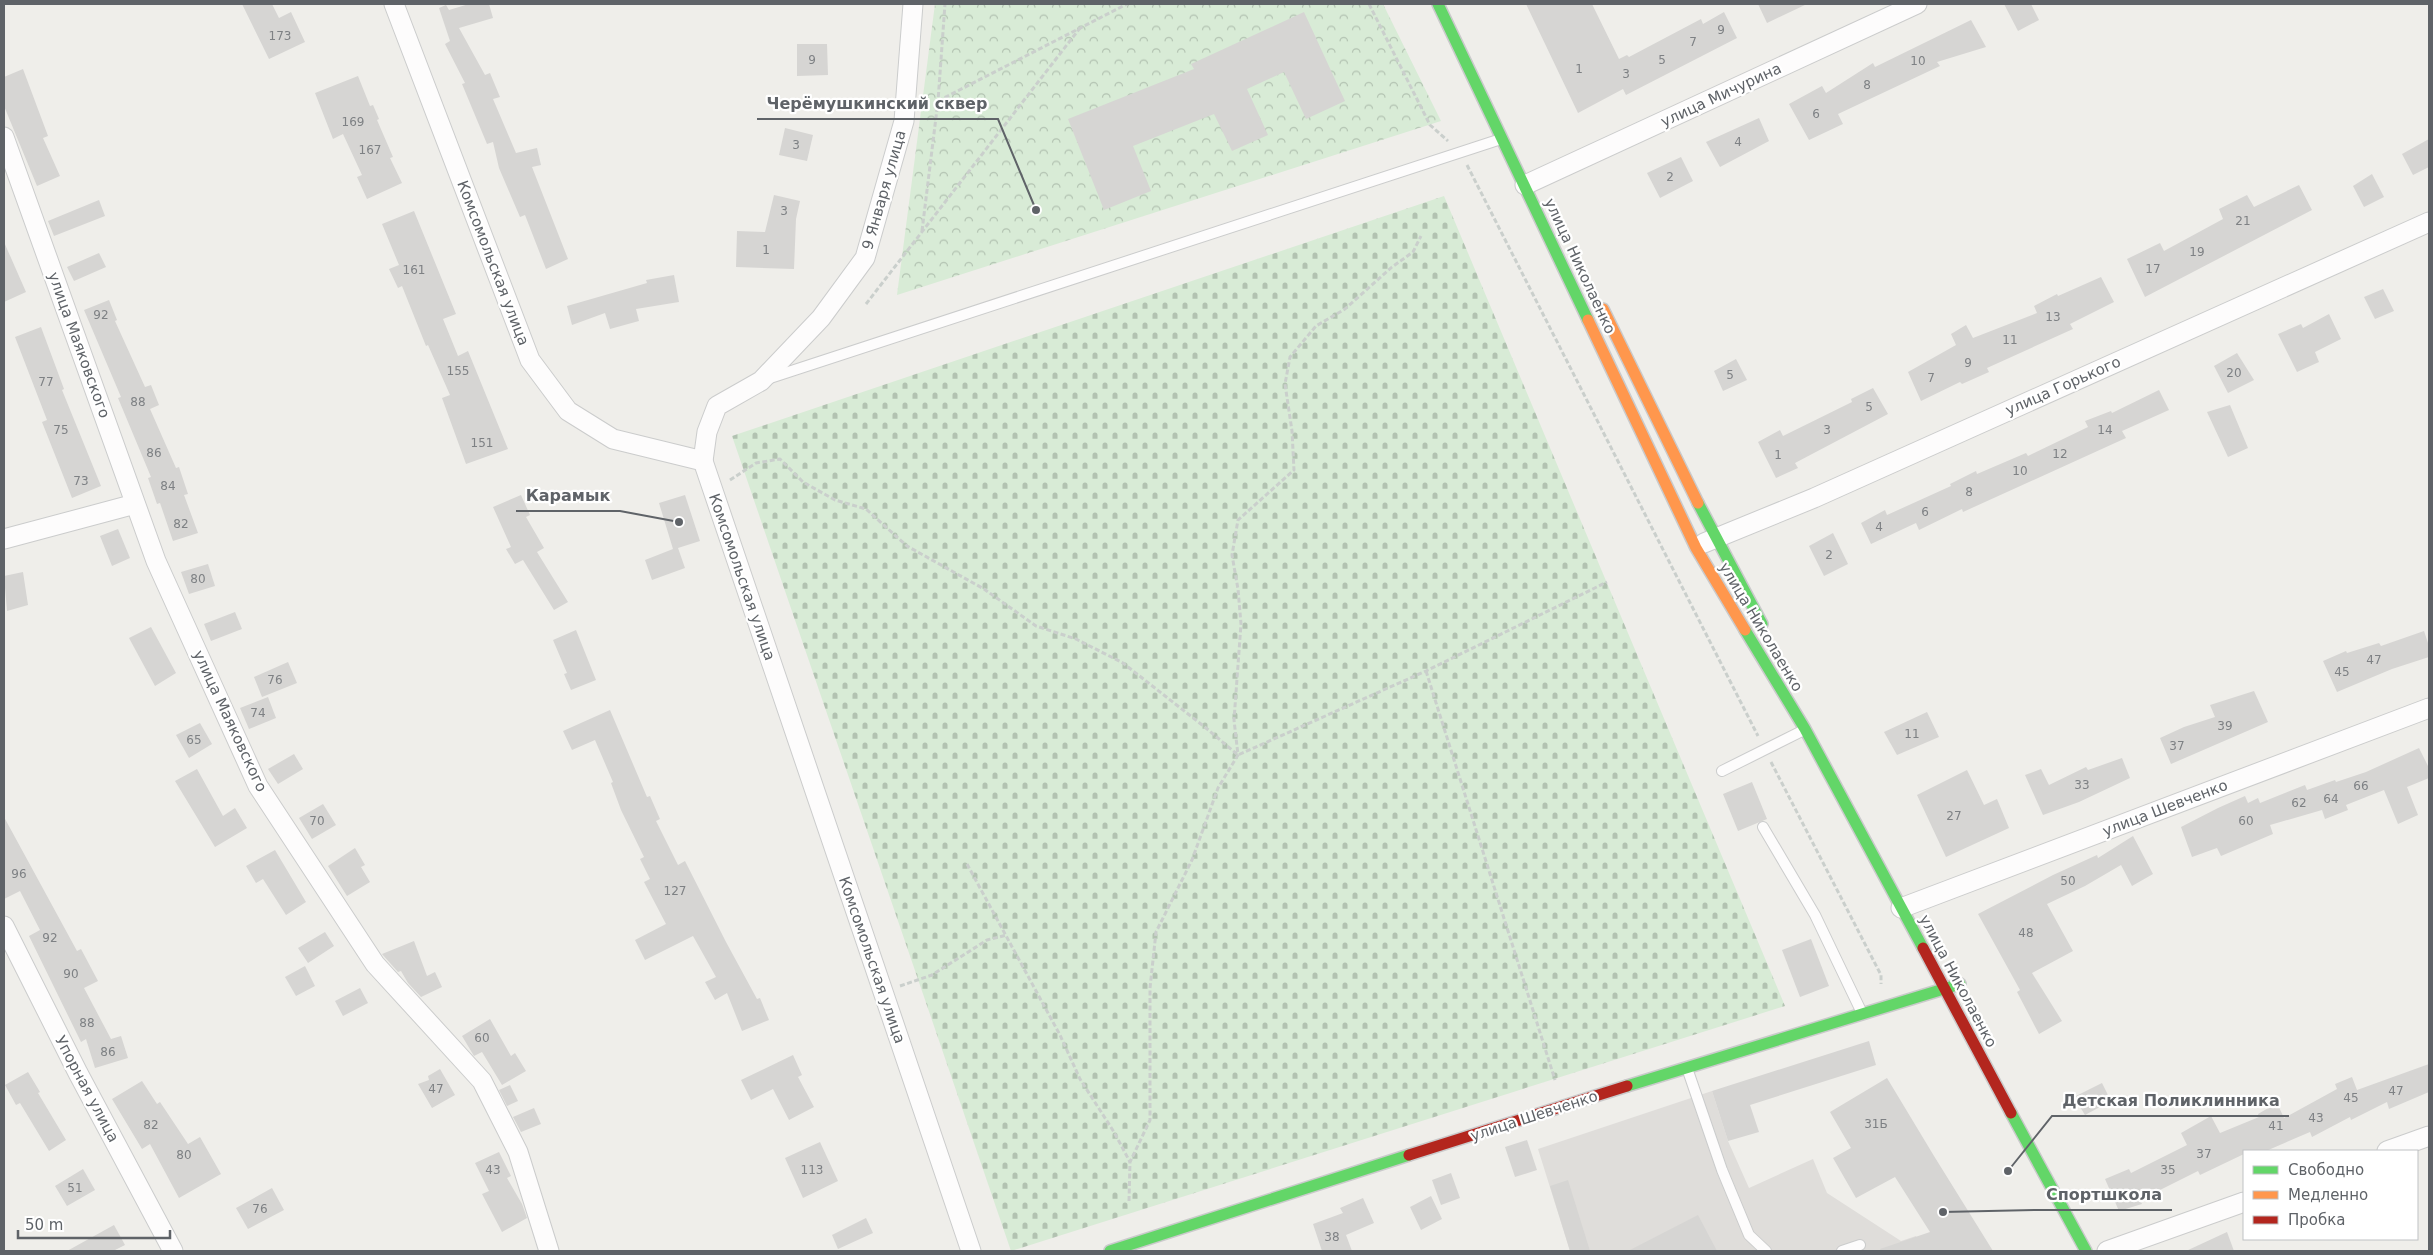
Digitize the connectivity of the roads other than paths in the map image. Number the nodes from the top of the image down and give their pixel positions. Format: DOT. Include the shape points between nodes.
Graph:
graph roads {
  1 [pos="394,4"];
  2 [pos="913,4"];
  3 [pos="1438,4"];
  4 [pos="1916,4"];
  5 [pos="4,137"];
  6 [pos="1502,139"];
  7 [pos="1534,181"];
  8 [pos="2429,222"];
  9 [pos="1595,294"];
  10 [pos="761,381"];
  11 [pos="703,461"];
  12 [pos="135,504"];
  13 [pos="1714,537"];
  14 [pos="4,539"];
  15 [pos="1696,548"];
  16 [pos="1767,633"];
  17 [pos="2429,708"];
  18 [pos="1805,729"];
  19 [pos="1722,771"];
  20 [pos="1763,827"];
  21 [pos="1912,904"];
  22 [pos="4,926"];
  23 [pos="1960,985"];
  24 [pos="1945,989"];
  25 [pos="1863,1014"];
  26 [pos="1686,1067"];
  27 [pos="2429,1136"];
  28 [pos="2390,1150"];
  29 [pos="2243,1202"];
  30 [pos="1860,1245"];
  31 [pos="2102,1248"];
  32 [pos="173,1251"];
  33 [pos="549,1251"];
  34 [pos="971,1251"];
  35 [pos="1110,1251"];
  36 [pos="1766,1251"];
  37 [pos="1842,1251"];
  38 [pos="2086,1251"];
  1 -- 11 [label="street, Комсомольская улица" via="530,360 568,411 613,439"];
  2 -- 10 [label="street, 9 Января улица" via="904,121 865,258 821,318"];
  3 -- 6 [label="main road, улица Николаенко"];
  4 -- 7 [label="street, улица Мичурина"];
  5 -- 12 [label="street, улица Маяковского"];
  6 -- 7 [label="main road, улица Николаенко"];
  6 -- 10 [label="lane"];
  7 -- 15 [label="main road, улица Николаенко"];
  8 -- 13 [label="street, улица Горького" via="1814,498"];
  9 -- 13 [label="main road, улица Николаенко"];
  10 -- 11 [label="street, 9 Января улица" via="717,406 707,432"];
  11 -- 34 [label="street, Комсомольская улица"];
  12 -- 14 [label="street"];
  12 -- 33 [label="street, улица Маяковского" via="156,561 258,786 375,964 482,1081 518,1152"];
  13 -- 15 [label="street, улица Горького"];
  13 -- 16 [label="main road, улица Николаенко"];
  15 -- 18 [label="main road, улица Николаенко"];
  17 -- 21 [label="street, улица Шевченко"];
  18 -- 19 [label="lane"];
  18 -- 21 [label="main road, улица Николаенко"];
  20 -- 25 [label="lane" via="1816,915"];
  21 -- 24 [label="main road, улица Николаенко"];
  22 -- 32 [label="street, Упорная улица"];
  23 -- 24 [label="main road, улица Шевченко"];
  24 -- 25 [label="main road, улица Шевченко"];
  24 -- 38 [label="main road, улица Николаенко"];
  25 -- 26 [label="main road, улица Шевченко"];
  26 -- 35 [label="main road, улица Шевченко"];
  26 -- 36 [label="lane" via="1749,1235"];
  27 -- 28 [label="street"];
  29 -- 31 [label="street"];
  30 -- 37 [label="lane"];
}
